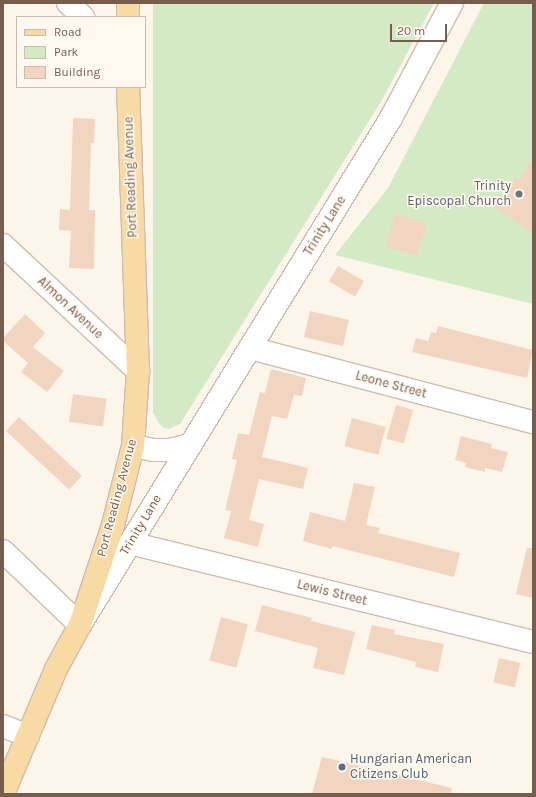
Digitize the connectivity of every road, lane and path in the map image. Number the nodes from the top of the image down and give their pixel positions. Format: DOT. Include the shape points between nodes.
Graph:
graph roads {
  1 [pos="68,3"];
  2 [pos="128,3"];
  3 [pos="452,3"];
  4 [pos="82,16"];
  5 [pos="128,16"];
  6 [pos="128,88"];
  7 [pos="3,245"];
  8 [pos="250,348"];
  9 [pos="138,371"];
  10 [pos="533,422"];
  11 [pos="190,445"];
  12 [pos="133,446"];
  13 [pos="130,543"];
  14 [pos="3,551"];
  15 [pos="80,625"];
  16 [pos="533,642"];
  17 [pos="3,726"];
  18 [pos="28,736"];
  19 [pos="3,794"];
  1 -- 4 [label="street"];
  2 -- 5 [label="main road"];
  3 -- 8 [label="street, Trinity Lane" via="391,118"];
  6 -- 9 [label="main road, Port Reading Avenue"];
  7 -- 9 [label="street, Almon Avenue"];
  8 -- 10 [label="street, Leone Street"];
  8 -- 11 [label="street, Trinity Lane"];
  9 -- 12 [label="main road, Port Reading Avenue"];
  11 -- 12 [label="street" via="169,450"];
  11 -- 13 [label="street, Trinity Lane"];
  12 -- 15 [label="main road, Port Reading Avenue" via="113,525"];
  13 -- 15 [label="street, Trinity Lane"];
  13 -- 16 [label="street, Lewis Street"];
  14 -- 15 [label="street"];
  15 -- 18 [label="main road, Port Reading Avenue" via="56,669"];
  17 -- 18 [label="street"];
  18 -- 19 [label="main road, Port Reading Avenue"];
}
